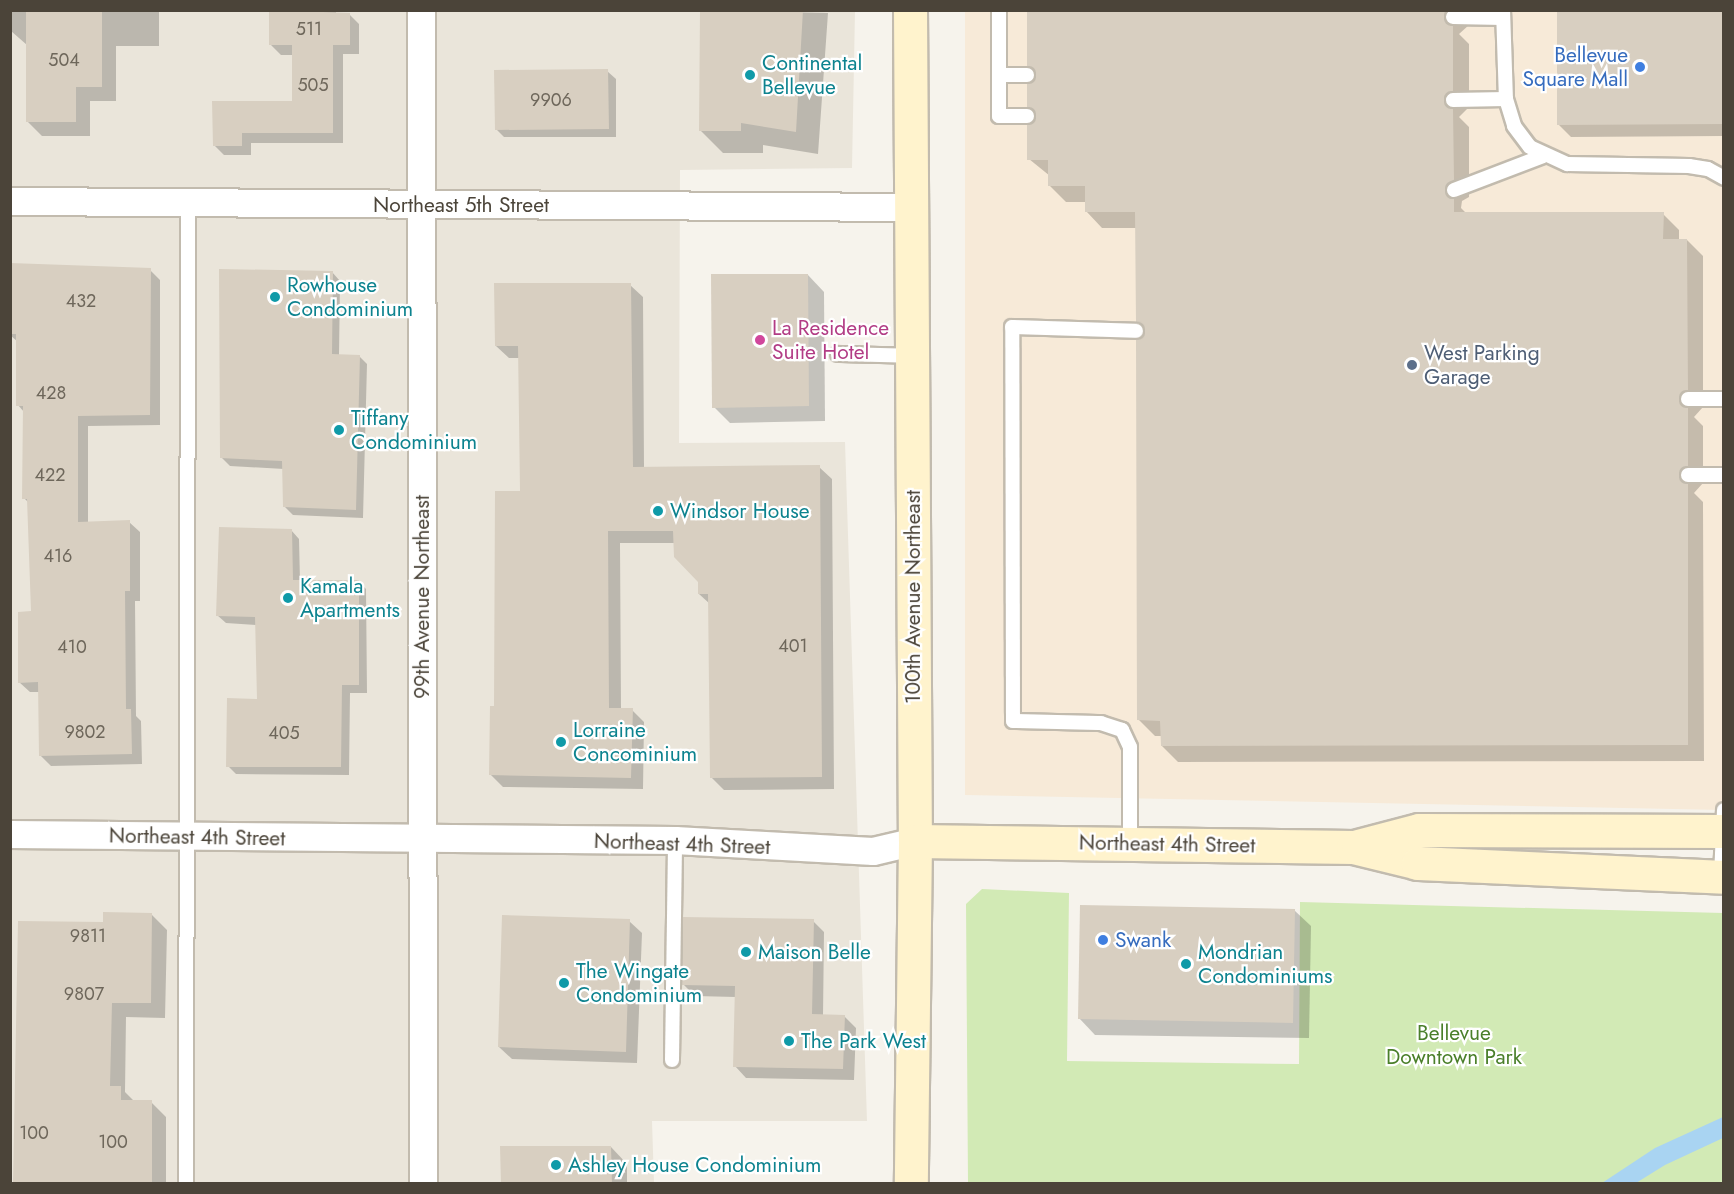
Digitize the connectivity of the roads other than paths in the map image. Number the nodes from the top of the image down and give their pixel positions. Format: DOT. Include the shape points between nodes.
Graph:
graph roads {
  1 [pos="421,10"];
  2 [pos="910,10"];
  3 [pos="999,10"];
  4 [pos="1503,14"];
  5 [pos="1453,17"];
  6 [pos="999,75"];
  7 [pos="1027,75"];
  8 [pos="1506,99"];
  9 [pos="1453,100"];
  10 [pos="1028,116"];
  11 [pos="1542,156"];
  12 [pos="1724,178"];
  13 [pos="1454,190"];
  14 [pos="10,201"];
  15 [pos="421,204"];
  16 [pos="188,205"];
  17 [pos="911,207"];
  18 [pos="1136,331"];
  19 [pos="838,354"];
  20 [pos="912,356"];
  21 [pos="1688,399"];
  22 [pos="1724,399"];
  23 [pos="1688,475"];
  24 [pos="1724,475"];
  25 [pos="1723,824"];
  26 [pos="10,834"];
  27 [pos="189,836"];
  28 [pos="422,840"];
  29 [pos="675,840"];
  30 [pos="915,841"];
  31 [pos="1130,844"];
  32 [pos="1353,847"];
  33 [pos="1722,877"];
  34 [pos="672,1060"];
  35 [pos="186,1184"];
  36 [pos="423,1184"];
  37 [pos="911,1184"];
  1 -- 15 [label="street, 99th Avenue Northeast"];
  2 -- 17 [label="main road, 100th Avenue Northeast"];
  3 -- 6 [label="lane"];
  4 -- 5 [label="lane"];
  4 -- 8 [label="lane"];
  6 -- 7 [label="lane"];
  6 -- 10 [label="lane" via="999,116"];
  8 -- 9 [label="lane"];
  8 -- 11 [label="lane" via="1514,126"];
  11 -- 12 [label="lane" via="1567,164 1689,165"];
  11 -- 13 [label="lane"];
  14 -- 16 [label="street, Northeast 5th Street"];
  15 -- 16 [label="street, Northeast 5th Street"];
  15 -- 17 [label="street, Northeast 5th Street"];
  15 -- 28 [label="street, 99th Avenue Northeast"];
  16 -- 27 [label="lane"];
  17 -- 20 [label="main road, 100th Avenue Northeast"];
  18 -- 31 [label="lane" via="1011,327 1012,721 1101,723 1122,730 1130,747"];
  19 -- 20 [label="lane"];
  20 -- 30 [label="main road, 100th Avenue Northeast"];
  21 -- 22 [label="lane"];
  23 -- 24 [label="lane"];
  25 -- 32 [label="main road, Northeast 4th Street" via="1419,830"];
  25 -- 33 [label="lane"];
  26 -- 27 [label="street, Northeast 4th Street"];
  27 -- 28 [label="street, Northeast 4th Street"];
  27 -- 35 [label="lane"];
  28 -- 29 [label="street, Northeast 4th Street"];
  28 -- 36 [label="street, 99th Avenue Northeast"];
  29 -- 30 [label="street, Northeast 4th Street" via="873,851"];
  29 -- 34 [label="lane"];
  30 -- 31 [label="main road, Northeast 4th Street"];
  30 -- 37 [label="main road, 100th Avenue Northeast"];
  31 -- 32 [label="main road, Northeast 4th Street"];
  32 -- 33 [label="main road, Northeast 4th Street" via="1418,863"];
}
